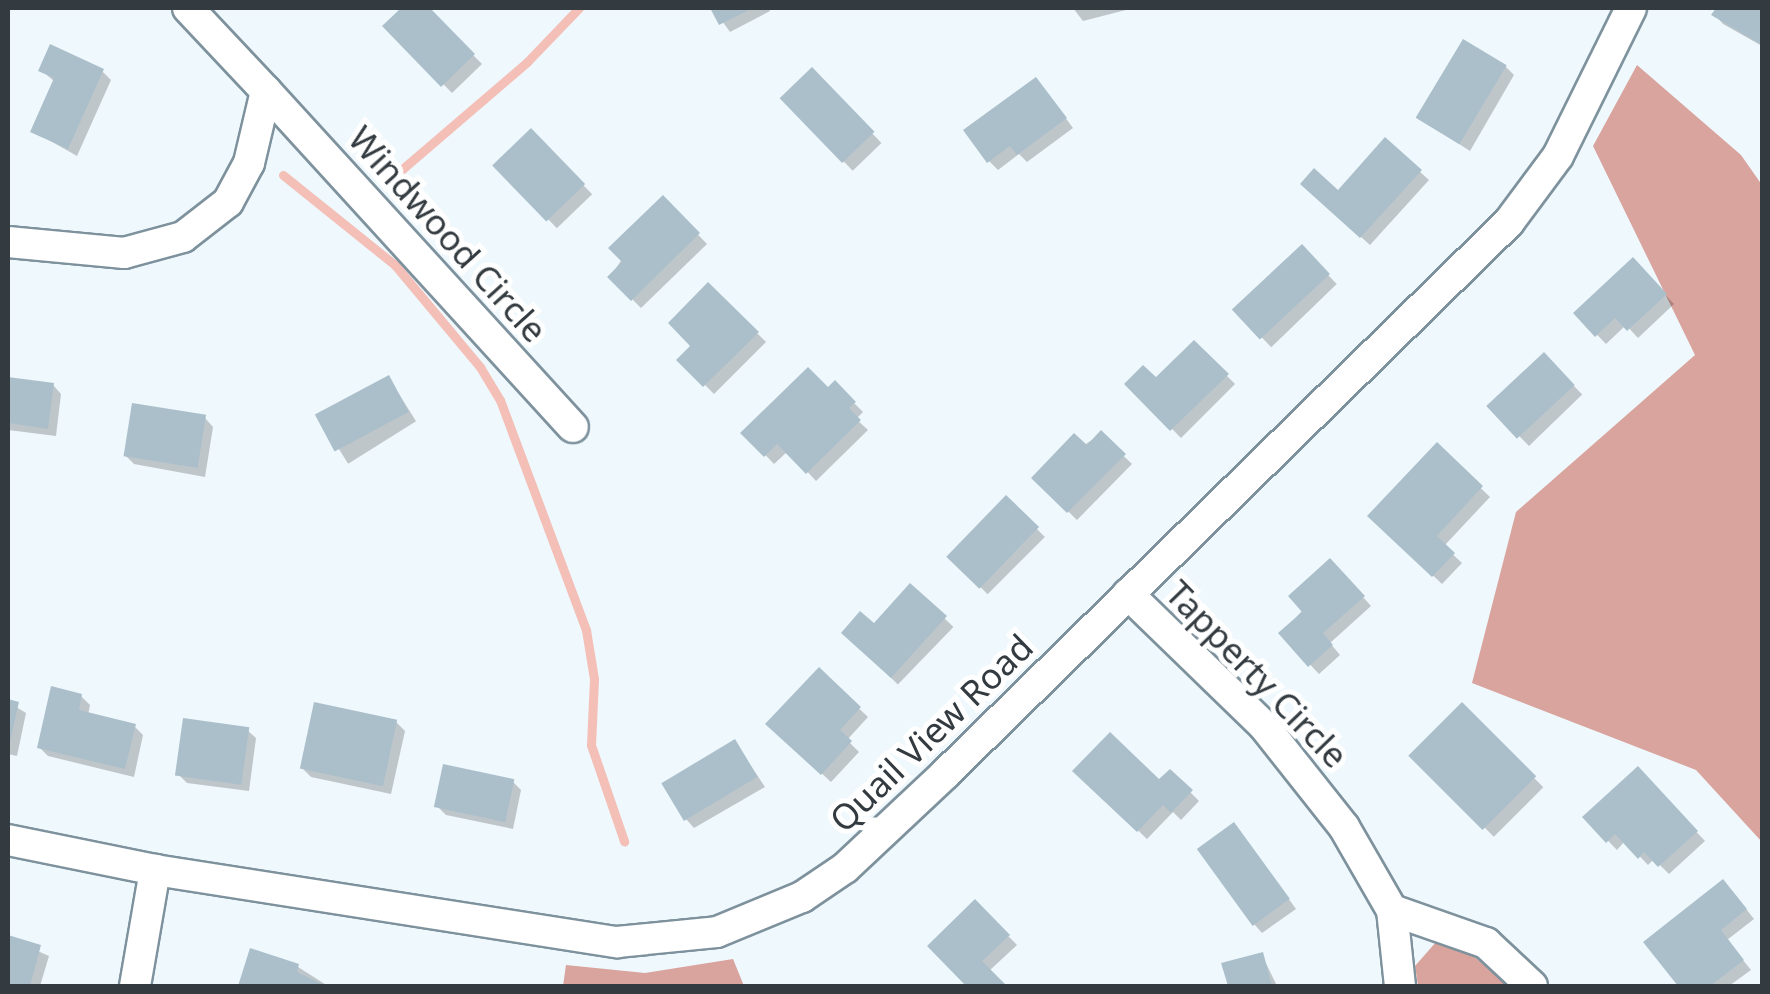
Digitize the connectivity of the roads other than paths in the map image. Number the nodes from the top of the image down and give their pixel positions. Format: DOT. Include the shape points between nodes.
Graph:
graph roads {
  1 [pos="188,8"];
  2 [pos="1632,8"];
  3 [pos="266,92"];
  4 [pos="8,242"];
  5 [pos="573,427"];
  6 [pos="1128,594"];
  7 [pos="8,840"];
  8 [pos="155,870"];
  9 [pos="1392,910"];
  10 [pos="135,986"];
  11 [pos="1400,986"];
  12 [pos="1532,986"];
  1 -- 3 [label="street, Windwood Circle"];
  2 -- 6 [label="street, Quail View Road" via="1558,156 1527,201"];
  3 -- 4 [label="street" via="249,163 228,202 184,237 110,253"];
  3 -- 5 [label="street, Windwood Circle"];
  6 -- 8 [label="street, Quail View Road" via="846,868 802,897 717,932 617,942"];
  6 -- 9 [label="street, Tapperty Circle" via="1309,778"];
  7 -- 8 [label="street, Quail View Road"];
  8 -- 10 [label="street"];
  9 -- 11 [label="street, Tapperty Circle"];
  9 -- 12 [label="street" via="1486,943"];
}
